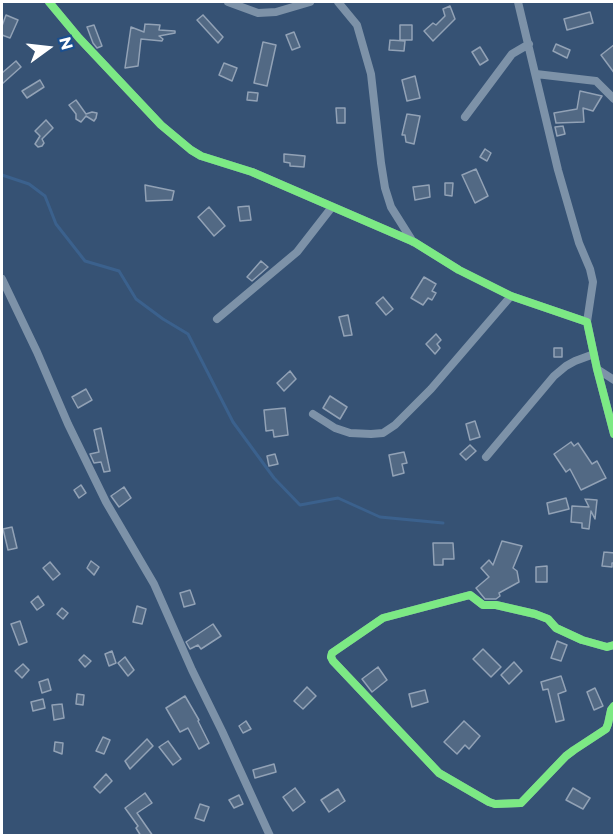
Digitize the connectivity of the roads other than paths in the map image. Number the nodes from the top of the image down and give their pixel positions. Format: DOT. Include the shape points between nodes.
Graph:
graph roads {
  1 [pos="49,2"];
  2 [pos="228,2"];
  3 [pos="309,2"];
  4 [pos="338,2"];
  5 [pos="518,2"];
  6 [pos="529,44"];
  7 [pos="536,74"];
  8 [pos="615,99"];
  9 [pos="465,117"];
  10 [pos="332,207"];
  11 [pos="414,242"];
  12 [pos="2,279"];
  13 [pos="511,296"];
  14 [pos="217,319"];
  15 [pos="587,322"];
  16 [pos="594,354"];
  17 [pos="597,369"];
  18 [pos="612,375"];
  19 [pos="313,414"];
  20 [pos="615,434"];
  21 [pos="486,458"];
  22 [pos="615,645"];
  23 [pos="615,706"];
  24 [pos="270,836"];
  1 -- 10 [label="street" via="161,125 191,150"];
  2 -- 3 [label="street" via="258,13"];
  4 -- 11 [label="street" via="357,25 371,74 381,163 391,207"];
  5 -- 6 [label="street"];
  6 -- 7 [label="street"];
  6 -- 9 [label="street" via="512,54"];
  7 -- 8 [label="street" via="596,81"];
  7 -- 15 [label="street" via="558,170 593,282"];
  10 -- 11 [label="street"];
  10 -- 14 [label="street" via="297,252"];
  11 -- 13 [label="street"];
  12 -- 24 [label="street" via="106,502 154,584"];
  13 -- 15 [label="street"];
  13 -- 19 [label="street" via="431,389 383,433 350,433"];
  15 -- 16 [label="street"];
  16 -- 17 [label="street"];
  16 -- 21 [label="street" via="575,361 554,376"];
  17 -- 18 [label="street"];
  17 -- 20 [label="street"];
  22 -- 23 [label="street" via="607,647 582,640 556,628 548,619 483,605 470,595 383,618 331,657 439,773 495,804 521,803 574,750 606,729"];
}
